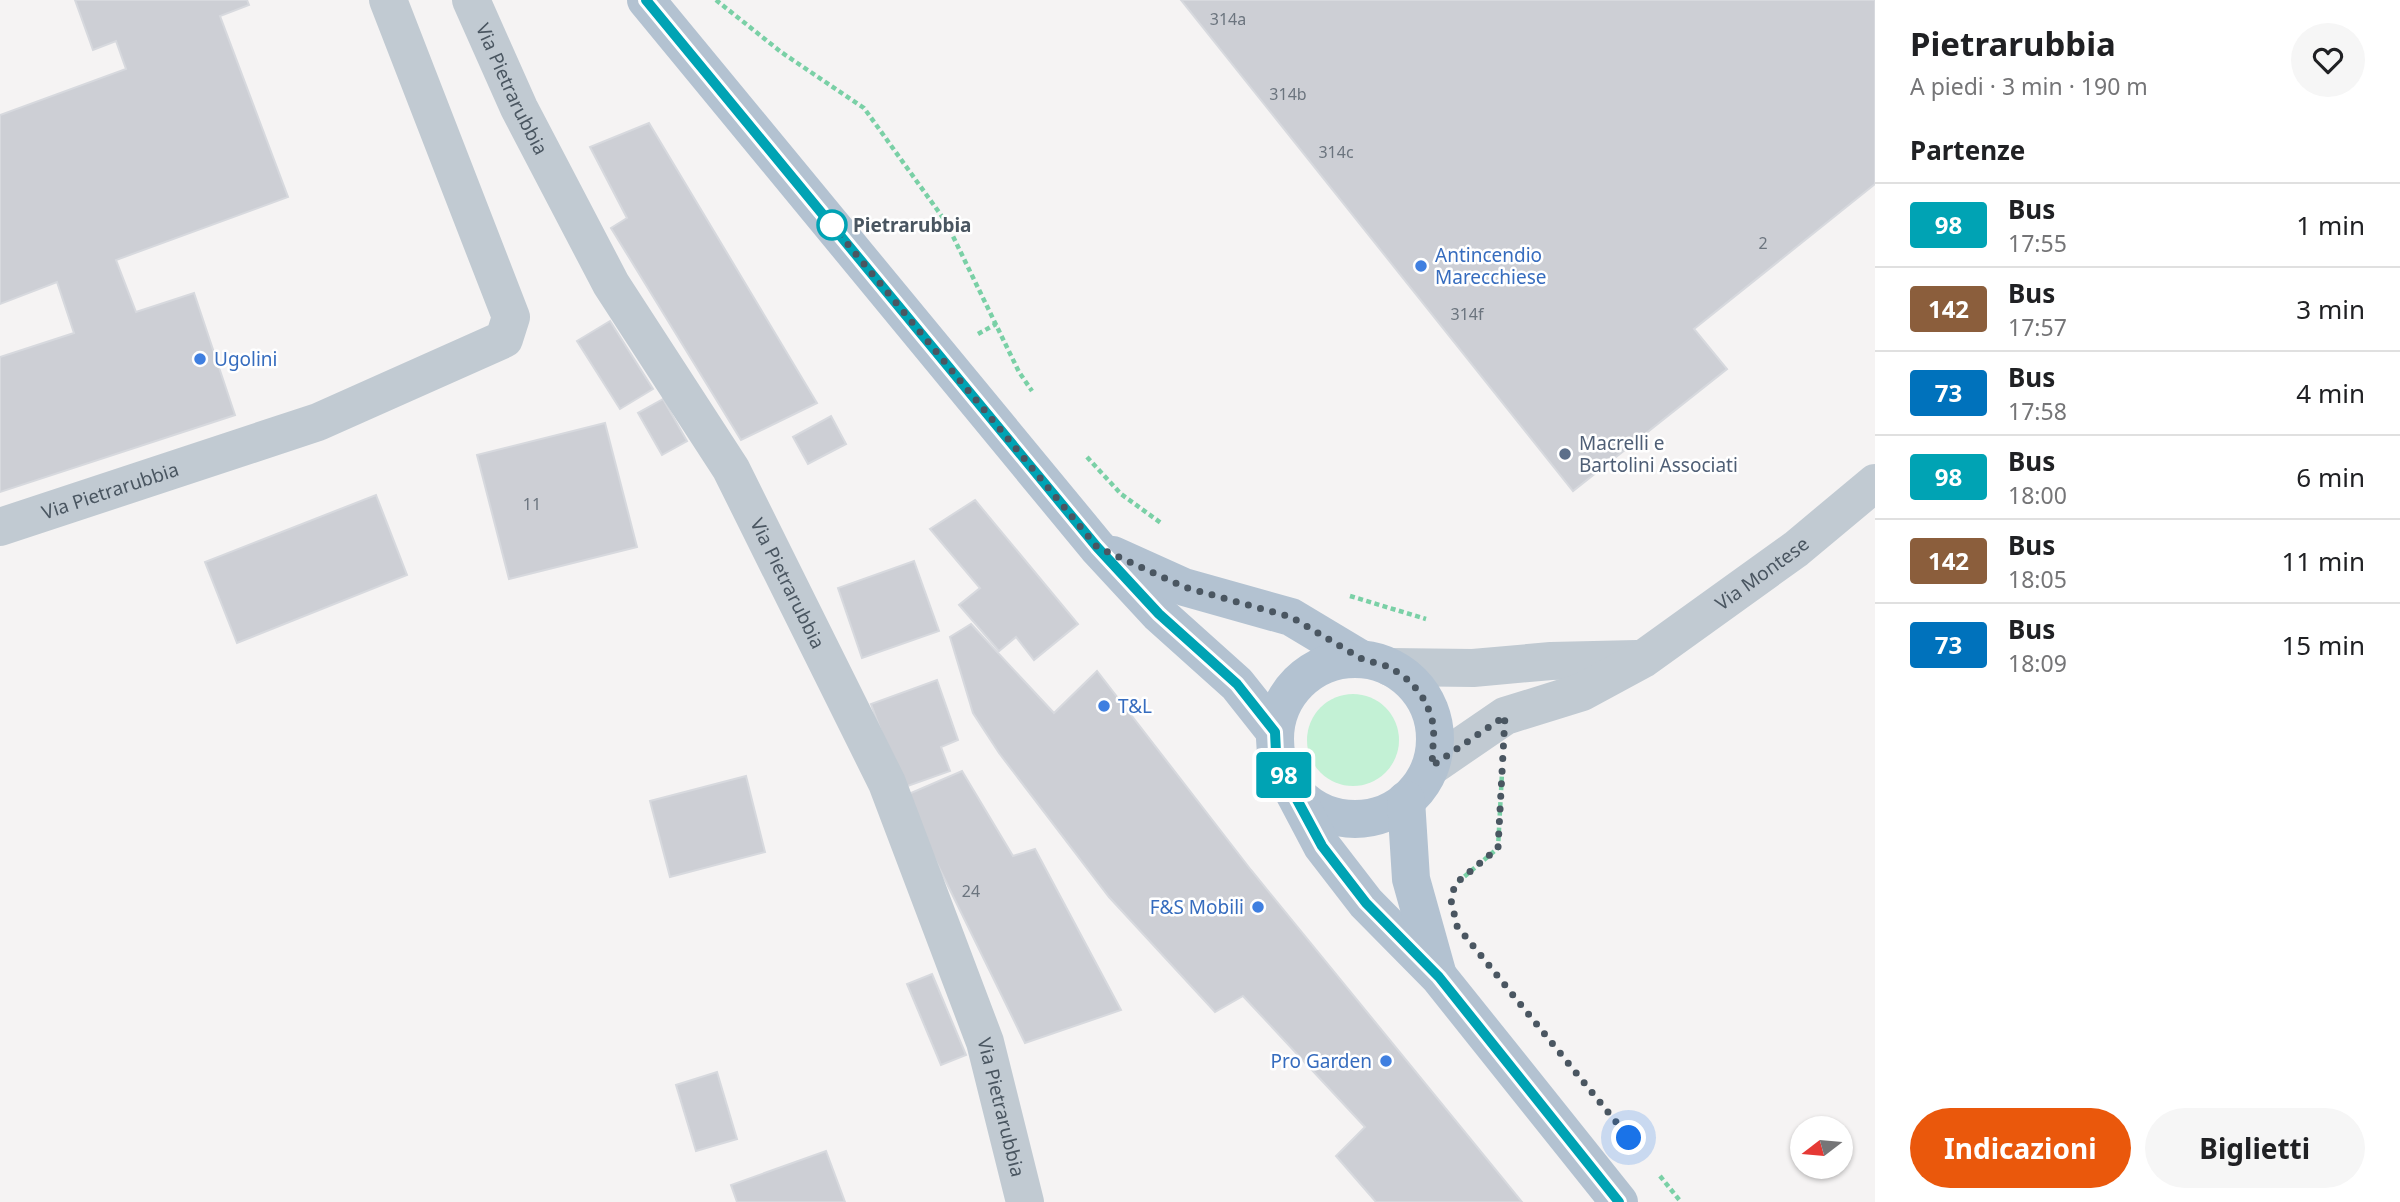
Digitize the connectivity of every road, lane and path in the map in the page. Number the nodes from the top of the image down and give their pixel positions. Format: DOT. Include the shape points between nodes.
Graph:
graph roads {
  1 [pos="388,0"];
  2 [pos="471,0"];
  3 [pos="646,0"];
  4 [pos="716,0"];
  5 [pos="996,324"];
  6 [pos="972,337"];
  7 [pos="1034,394"];
  8 [pos="1084,455"];
  9 [pos="1875,483"];
  10 [pos="1163,525"];
  11 [pos="0,527"];
  12 [pos="1097,547"];
  13 [pos="1345,594"];
  14 [pos="1431,621"];
  15 [pos="1643,659"];
  16 [pos="1376,663"];
  17 [pos="1505,716"];
  18 [pos="1275,732"];
  19 [pos="1432,766"];
  20 [pos="1293,791"];
  21 [pos="1406,800"];
  22 [pos="1455,884"];
  23 [pos="1439,977"];
  24 [pos="1655,1170"];
  25 [pos="1024,1202"];
  26 [pos="1619,1202"];
  27 [pos="1681,1202"];
  1 -- 11 [label="street, Via Pietrarubbia" via="469,240 511,317 504,339 325,419"];
  2 -- 25 [label="street, Via Pietrarubbia" via="519,108 611,284 731,469 887,783 985,1042"];
  3 -- 12 [label="main road"];
  4 -- 5 [label="path" via="781,52 864,108 946,222"];
  5 -- 6 [label="path"];
  5 -- 7 [label="path"];
  8 -- 10 [label="path" via="1121,495"];
  9 -- 15 [label="street, Via Montese" via="1796,549"];
  12 -- 16 [label="main road" via="1184,587 1291,617"];
  12 -- 18 [label="main road" via="1159,614 1237,684"];
  13 -- 14 [label="path"];
  15 -- 16 [label="street" via="1473,668"];
  15 -- 17 [label="street, Via Montese" via="1582,692"];
  16 -- 18 [label="main road" via="1336,660 1313,670 1294,686 1280,708"];
  16 -- 19 [label="main road" via="1411,682 1426,702 1434,726"];
  17 -- 19 [label="street, Via Montese"];
  17 -- 22 [label="path" via="1498,848"];
  18 -- 20 [label="main road" via="1276,753"];
  19 -- 21 [label="main road"];
  20 -- 21 [label="main road" via="1312,807 1335,817 1360,819 1385,813"];
  20 -- 23 [label="main road" via="1322,846 1366,903"];
  21 -- 23 [label="main road" via="1411,879"];
  23 -- 26 [label="main road"];
  24 -- 27 [label="path"];
}
